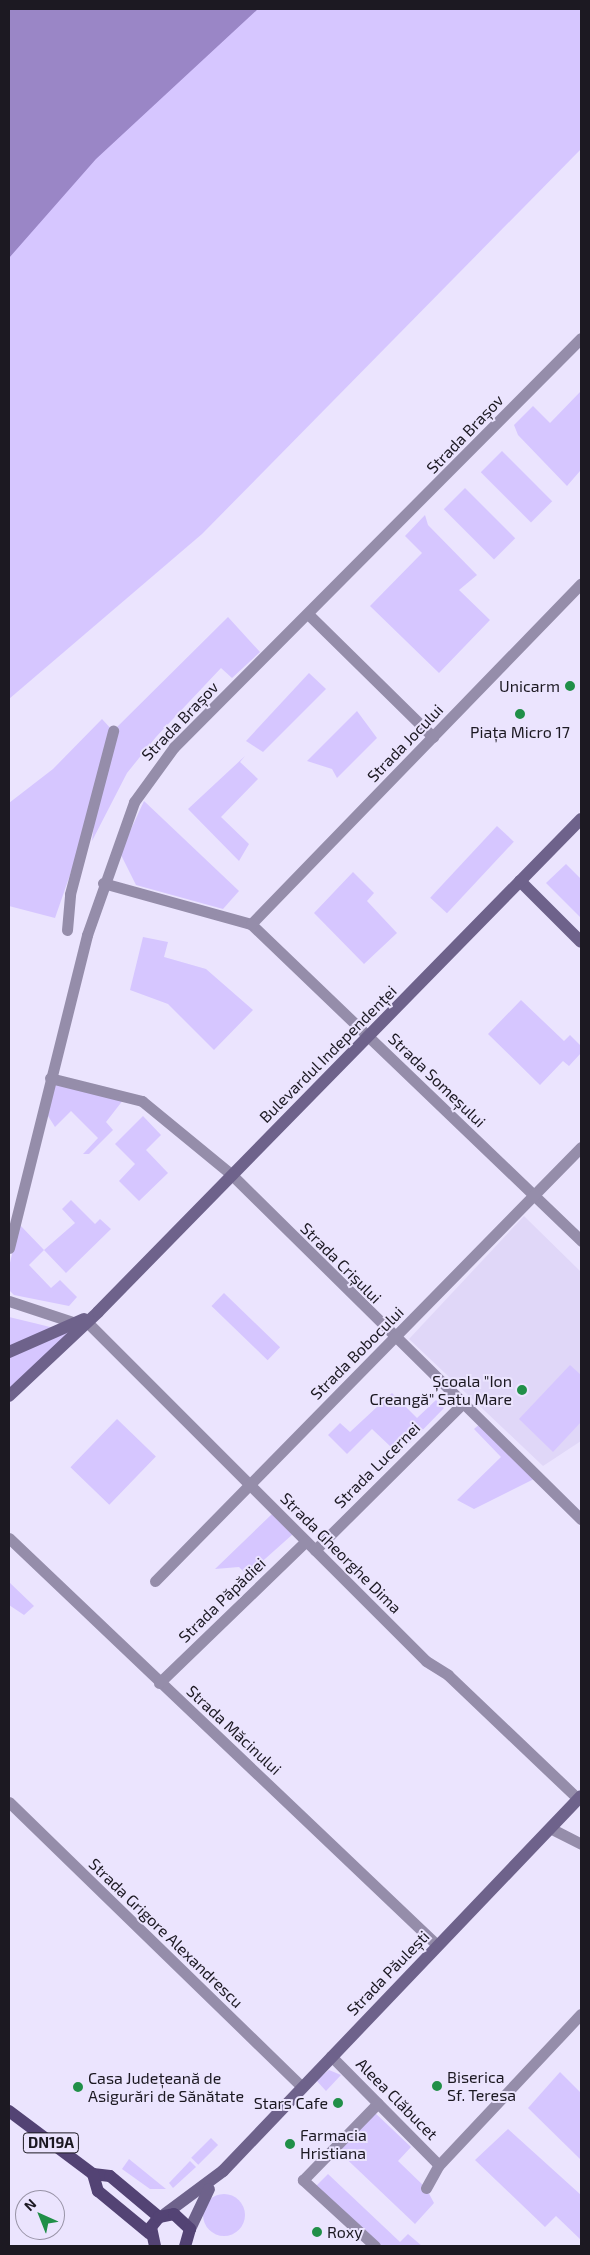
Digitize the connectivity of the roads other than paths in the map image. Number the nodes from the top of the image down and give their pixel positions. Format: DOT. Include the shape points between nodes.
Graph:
graph roads {
  1 [pos="581,338"];
  2 [pos="581,584"];
  3 [pos="309,615"];
  4 [pos="112,731"];
  5 [pos="434,737"];
  6 [pos="581,819"];
  7 [pos="520,881"];
  8 [pos="103,883"];
  9 [pos="251,924"];
  10 [pos="67,930"];
  11 [pos="581,942"];
  12 [pos="369,1036"];
  13 [pos="50,1078"];
  14 [pos="581,1147"];
  15 [pos="232,1175"];
  16 [pos="534,1196"];
  17 [pos="581,1241"];
  18 [pos="9,1248"];
  19 [pos="9,1302"];
  20 [pos="81,1323"];
  21 [pos="395,1339"];
  22 [pos="9,1352"];
  23 [pos="9,1396"];
  24 [pos="462,1404"];
  25 [pos="250,1483"];
  26 [pos="581,1519"];
  27 [pos="9,1538"];
  28 [pos="306,1541"];
  29 [pos="315,1550"];
  30 [pos="155,1581"];
  31 [pos="160,1682"];
  32 [pos="580,1798"];
  33 [pos="9,1802"];
  34 [pos="550,1828"];
  35 [pos="581,1844"];
  36 [pos="437,1945"];
  37 [pos="581,2014"];
  38 [pos="331,2056"];
  39 [pos="302,2087"];
  40 [pos="378,2103"];
  41 [pos="9,2111"];
  42 [pos="439,2165"];
  43 [pos="220,2173"];
  44 [pos="93,2174"];
  45 [pos="426,2188"];
  46 [pos="162,2215"];
  47 [pos="150,2234"];
  48 [pos="188,2237"];
  49 [pos="155,2246"];
  50 [pos="198,2246"];
  51 [pos="375,2246"];
  1 -- 3 [label="street, Strada Brașov"];
  2 -- 5 [label="street, Strada Jocului"];
  3 -- 5 [label="street"];
  3 -- 8 [label="street, Strada Brașov" via="174,747 150,776 134,802"];
  4 -- 10 [label="street" via="70,894"];
  5 -- 9 [label="street, Strada Jocului"];
  6 -- 7 [label="street, Bulevardul Independenței"];
  7 -- 11 [label="street"];
  7 -- 12 [label="street, Bulevardul Independenței"];
  8 -- 9 [label="street, Strada Someșului"];
  8 -- 13 [label="street, Strada Brașov"];
  9 -- 12 [label="street, Strada Someșului"];
  12 -- 15 [label="street, Bulevardul Independenței"];
  12 -- 16 [label="street, Strada Someșului"];
  13 -- 15 [label="street, Strada Crișului" via="142,1101"];
  13 -- 18 [label="street, Strada Brașov"];
  14 -- 16 [label="street, Strada Bobocului"];
  15 -- 20 [label="street, Bulevardul Independenței" via="98,1312"];
  15 -- 21 [label="street, Strada Crișului"];
  16 -- 17 [label="street, Strada Someșului"];
  16 -- 21 [label="street, Strada Bobocului"];
  19 -- 20 [label="street"];
  20 -- 22 [label="street, Bulevardul Independenței"];
  20 -- 23 [label="street, Bulevardul Independenței"];
  20 -- 25 [label="street, Strada Gheorghe Dima"];
  21 -- 24 [label="street, Strada Crișului"];
  21 -- 25 [label="street, Strada Bobocului"];
  24 -- 26 [label="street, Strada Crișului"];
  24 -- 29 [label="street, Strada Lucernei"];
  25 -- 28 [label="street, Strada Gheorghe Dima"];
  25 -- 30 [label="street, Strada Bobocului"];
  27 -- 31 [label="street, Strada Măcinului"];
  28 -- 29 [label="street, Strada Gheorghe Dima"];
  28 -- 31 [label="street, Strada Păpădiei"];
  29 -- 32 [label="street, Strada Gheorghe Dima" via="426,1661 448,1675"];
  31 -- 36 [label="street, Strada Măcinului"];
  32 -- 34 [label="street, Strada Păulești"];
  33 -- 39 [label="street, Strada Grigore Alexandrescu"];
  34 -- 35 [label="street"];
  34 -- 36 [label="street, Strada Păulești"];
  36 -- 38 [label="street, Strada Păulești"];
  37 -- 42 [label="street, Aleea Clăbucet"];
  38 -- 39 [label="street, Strada Păulești"];
  38 -- 40 [label="street, Aleea Clăbucet"];
  39 -- 43 [label="street, Strada Păulești"];
  40 -- 42 [label="street, Aleea Clăbucet"];
  40 -- 51 [label="street" via="304,2180"];
  41 -- 44 [label="main road, DN19A"];
  42 -- 45 [label="street, Aleea Clăbucet"];
  43 -- 46 [label="street, Strada Păulești"];
  43 -- 48 [label="street, Strada Păulești" via="202,2199"];
  44 -- 46 [label="main road, DN19A" via="110,2176"];
  44 -- 47 [label="main road, DN19A" via="98,2191"];
  46 -- 47 [label="main road"];
  46 -- 48 [label="main road" via="181,2217"];
  47 -- 49 [label="main road"];
  48 -- 50 [label="main road"];
}
